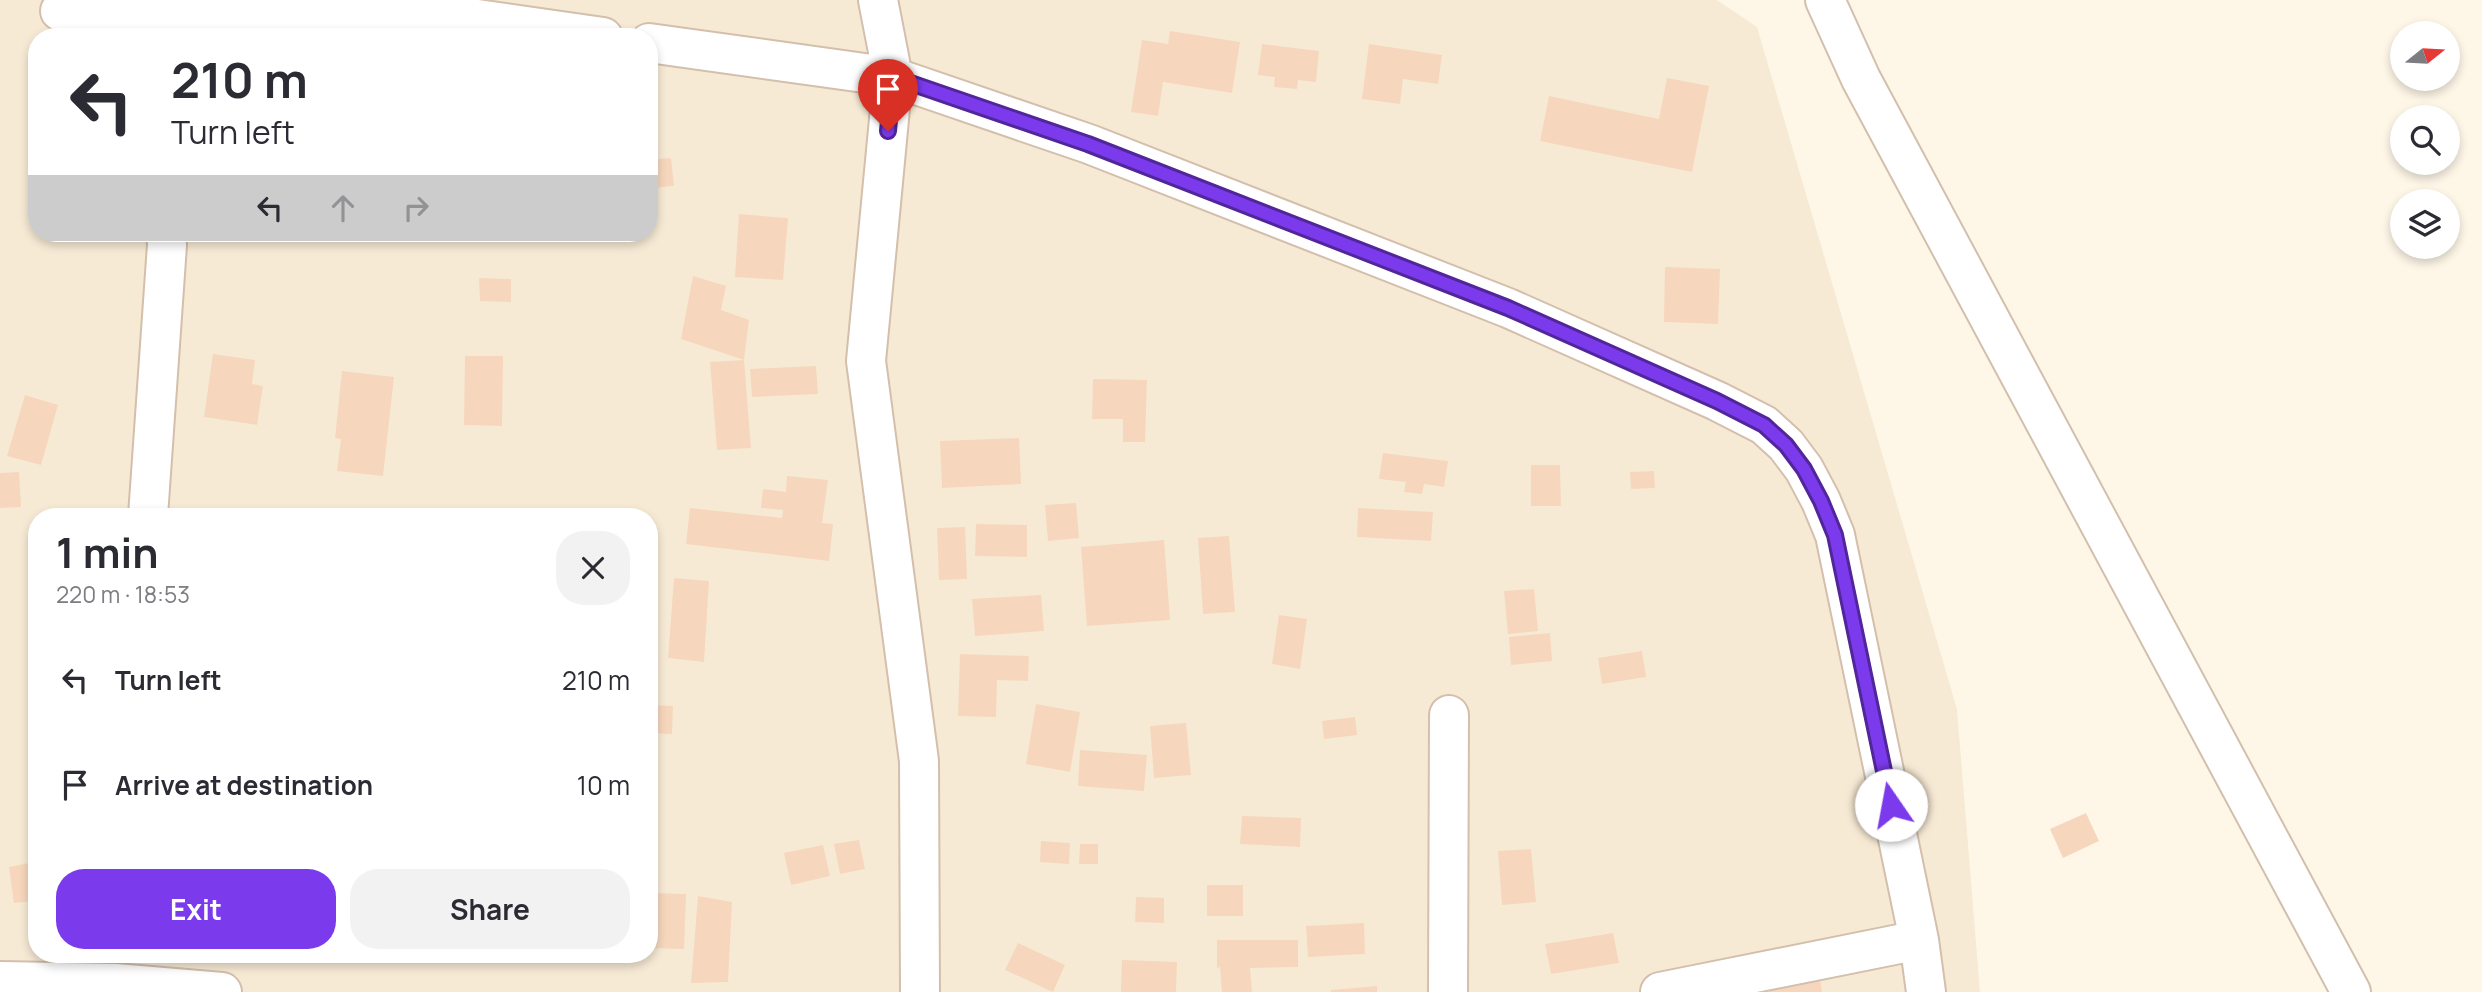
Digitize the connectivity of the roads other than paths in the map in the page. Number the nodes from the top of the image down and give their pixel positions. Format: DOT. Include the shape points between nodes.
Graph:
graph roads {
  1 [pos="878,0"];
  2 [pos="1825,0"];
  3 [pos="63,16"];
  4 [pos="540,28"];
  5 [pos="658,44"];
  6 [pos="893,77"];
  7 [pos="167,242"];
  8 [pos="149,508"];
  9 [pos="1449,715"];
  10 [pos="1919,940"];
  11 [pos="116,968"];
  12 [pos="0,981"];
  13 [pos="222,992"];
  14 [pos="920,992"];
  15 [pos="1448,992"];
  16 [pos="1660,992"];
  17 [pos="1926,992"];
  18 [pos="2351,992"];
  1 -- 6 [label="street"];
  2 -- 18 [label="street" via="1861,79"];
  3 -- 4 [label="street" via="442,14"];
  5 -- 6 [label="street"];
  6 -- 10 [label="street" via="1088,144 1508,308 1764,425 1804,469 1835,535"];
  6 -- 14 [label="street" via="866,361 919,761"];
  7 -- 8 [label="street"];
  9 -- 15 [label="street"];
  10 -- 16 [label="street"];
  10 -- 17 [label="street"];
  11 -- 12 [label="street"];
  11 -- 13 [label="street"];
}
